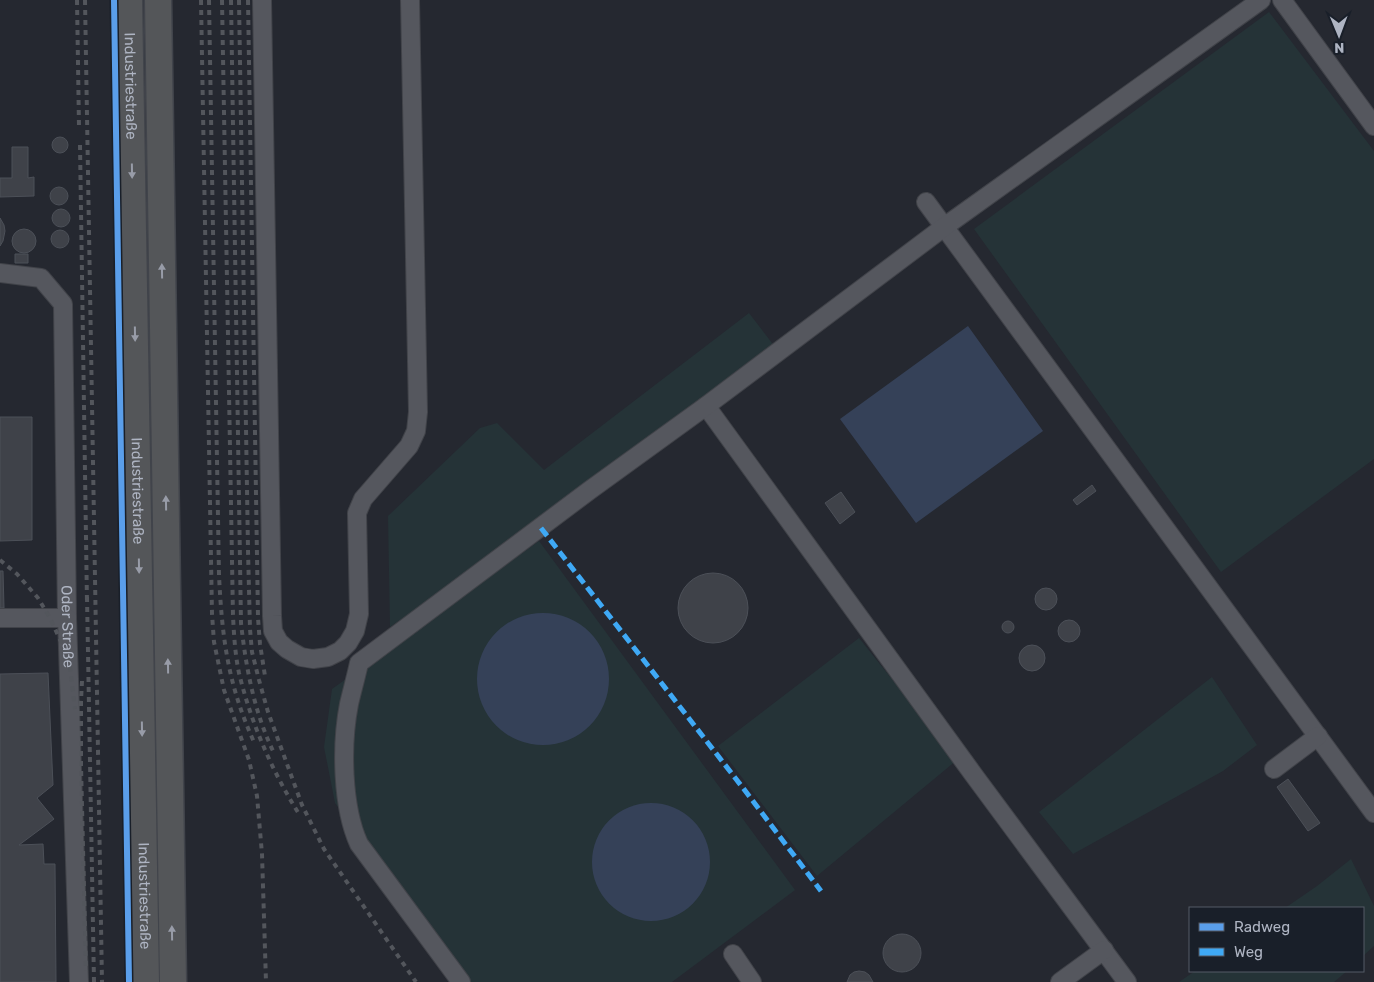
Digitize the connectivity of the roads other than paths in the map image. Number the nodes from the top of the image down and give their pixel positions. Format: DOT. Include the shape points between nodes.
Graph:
graph roads {
  1 [pos="129,0"];
  2 [pos="158,0"];
  3 [pos="262,0"];
  4 [pos="410,0"];
  5 [pos="1261,0"];
  6 [pos="1282,0"];
  7 [pos="1374,126"];
  8 [pos="926,202"];
  9 [pos="944,227"];
  10 [pos="0,273"];
  11 [pos="706,406"];
  12 [pos="0,618"];
  13 [pos="67,618"];
  14 [pos="1318,736"];
  15 [pos="1274,768"];
  16 [pos="1374,813"];
  17 [pos="1104,950"];
  18 [pos="733,954"];
  19 [pos="79,982"];
  20 [pos="146,982"];
  21 [pos="173,982"];
  22 [pos="461,982"];
  23 [pos="752,982"];
  24 [pos="1060,982"];
  25 [pos="1127,982"];
  1 -- 20 [label="highway, Industriestraße, one-way"];
  21 -- 2 [label="highway, Industriestraße, one-way"];
  3 -- 4 [label="lane" via="273,631 287,649 313,659 340,651 355,631 359,614 357,513 363,499 409,446 416,431"];
  5 -- 9 [label="lane"];
  6 -- 7 [label="lane"];
  8 -- 9 [label="lane"];
  9 -- 11 [label="lane"];
  9 -- 14 [label="lane"];
  10 -- 13 [label="lane, Oder Straße" via="41,278 63,304"];
  11 -- 17 [label="lane"];
  11 -- 22 [label="lane" via="359,663 346,731 348,806 354,833"];
  12 -- 13 [label="lane"];
  13 -- 19 [label="lane, Oder Straße"];
  14 -- 15 [label="lane"];
  14 -- 16 [label="lane"];
  17 -- 24 [label="lane"];
  17 -- 25 [label="lane"];
  18 -- 23 [label="lane"];
}
